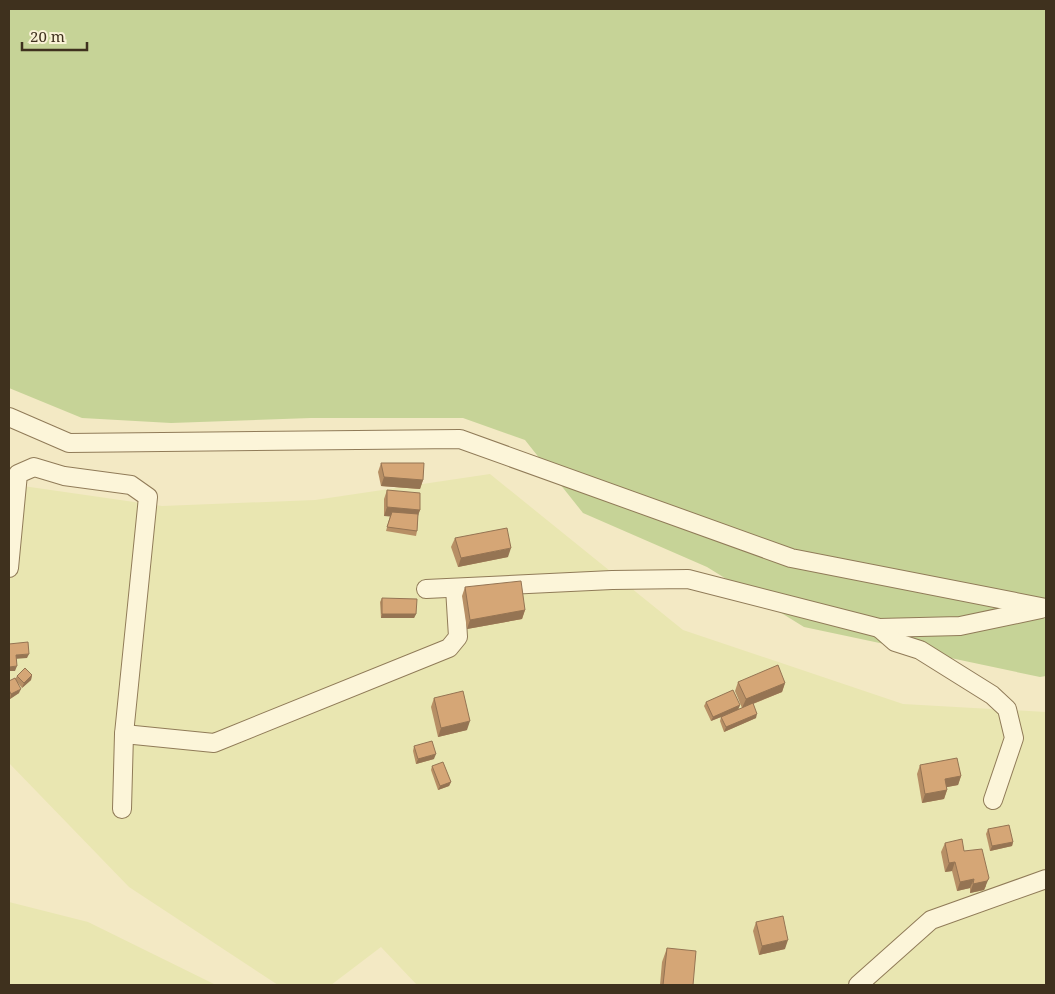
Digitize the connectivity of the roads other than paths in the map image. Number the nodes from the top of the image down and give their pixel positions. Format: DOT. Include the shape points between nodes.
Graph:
graph roads {
  1 [pos="9,417"];
  2 [pos="9,568"];
  3 [pos="455,588"];
  4 [pos="426,589"];
  5 [pos="1046,608"];
  6 [pos="879,628"];
  7 [pos="124,734"];
  8 [pos="993,800"];
  9 [pos="122,809"];
  10 [pos="1046,879"];
  11 [pos="858,985"];
  1 -- 5 [label="street" via="69,443 460,439 790,558"];
  2 -- 7 [label="street" via="18,474 34,467 64,476 131,485 148,497"];
  3 -- 4 [label="street"];
  3 -- 6 [label="street" via="688,579"];
  3 -- 7 [label="street" via="458,637 449,648 214,743"];
  5 -- 6 [label="street" via="960,626"];
  6 -- 8 [label="street" via="895,642 920,650 992,694 1007,709 1014,738"];
  7 -- 9 [label="street"];
  10 -- 11 [label="street" via="931,920"];
}
